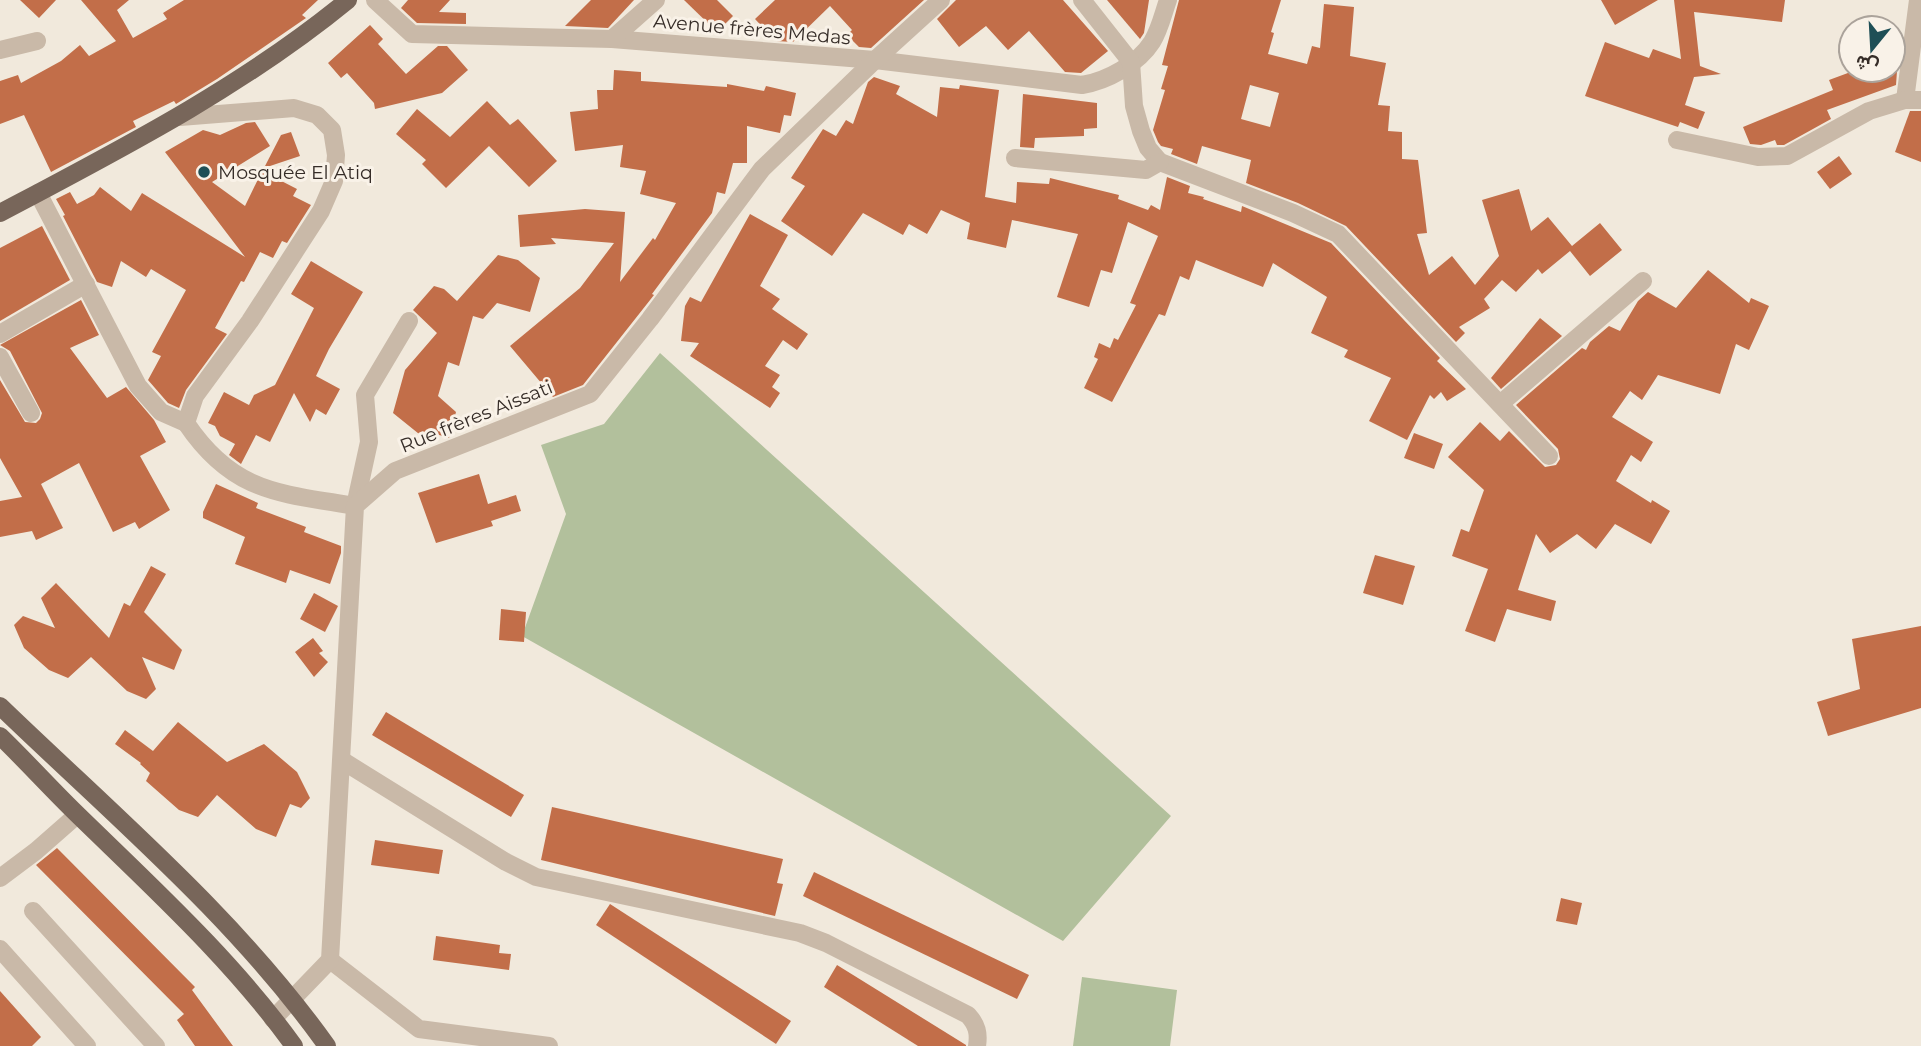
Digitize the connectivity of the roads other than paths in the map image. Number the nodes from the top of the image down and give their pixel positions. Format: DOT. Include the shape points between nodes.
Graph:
graph roads {
  1 [pos="348,0"];
  2 [pos="375,0"];
  3 [pos="656,0"];
  4 [pos="941,0"];
  5 [pos="1082,0"];
  6 [pos="1168,0"];
  7 [pos="1918,0"];
  8 [pos="612,39"];
  9 [pos="37,41"];
  10 [pos="0,50"];
  11 [pos="875,60"];
  12 [pos="1131,62"];
  13 [pos="1913,100"];
  14 [pos="180,117"];
  15 [pos="1677,140"];
  16 [pos="1015,158"];
  17 [pos="1160,162"];
  18 [pos="38,193"];
  19 [pos="0,213"];
  20 [pos="1643,281"];
  21 [pos="86,284"];
  22 [pos="408,321"];
  23 [pos="0,334"];
  24 [pos="0,357"];
  25 [pos="1500,404"];
  26 [pos="30,412"];
  27 [pos="186,423"];
  28 [pos="1549,456"];
  29 [pos="355,506"];
  30 [pos="0,706"];
  31 [pos="0,736"];
  32 [pos="343,761"];
  33 [pos="78,815"];
  34 [pos="0,878"];
  35 [pos="33,911"];
  36 [pos="0,949"];
  37 [pos="330,960"];
  38 [pos="292,1000"];
  39 [pos="273,1019"];
  40 [pos="420,1037"];
  41 [pos="88,1046"];
  42 [pos="156,1046"];
  43 [pos="294,1046"];
  44 [pos="327,1046"];
  45 [pos="549,1046"];
  46 [pos="977,1046"];
  1 -- 14 [label="main road" via="304,36"];
  2 -- 8 [label="street, Avenue frères Medas" via="412,34"];
  3 -- 8 [label="street"];
  4 -- 11 [label="street, Rue frères Aissati"];
  5 -- 12 [label="street"];
  6 -- 12 [label="street, Avenue frères Medas" via="1151,44"];
  7 -- 13 [label="street"];
  8 -- 11 [label="street, Avenue frères Medas"];
  9 -- 10 [label="street"];
  11 -- 12 [label="street, Avenue frères Medas" via="1082,85 1107,78"];
  11 -- 29 [label="street, Rue frères Aissati" via="762,169 590,394 395,471"];
  12 -- 17 [label="street" via="1141,131"];
  13 -- 15 [label="street" via="1869,111 1787,156 1758,157"];
  14 -- 18 [label="main road"];
  14 -- 27 [label="street" via="294,108 317,115 332,130 336,155 334,181 321,211 195,396"];
  16 -- 17 [label="street" via="1146,170"];
  17 -- 25 [label="street" via="1338,234"];
  18 -- 19 [label="main road"];
  18 -- 21 [label="street"];
  20 -- 25 [label="street"];
  21 -- 23 [label="street"];
  21 -- 27 [label="street" via="138,386 161,412"];
  22 -- 29 [label="street" via="365,395 369,442"];
  24 -- 26 [label="street"];
  25 -- 28 [label="street"];
  27 -- 29 [label="street" via="202,447 232,474 273,492"];
  29 -- 32 [label="street"];
  30 -- 38 [label="main road" via="152,849"];
  31 -- 33 [label="main road"];
  32 -- 37 [label="street"];
  32 -- 46 [label="street" via="536,877 800,933 826,943 968,1015 978,1032"];
  33 -- 34 [label="street"];
  33 -- 39 [label="main road" via="212,949"];
  35 -- 42 [label="street"];
  36 -- 41 [label="street"];
  37 -- 38 [label="street"];
  37 -- 40 [label="street"];
  38 -- 39 [label="street"];
  38 -- 44 [label="main road"];
  39 -- 43 [label="main road"];
  40 -- 45 [label="street"];
}
